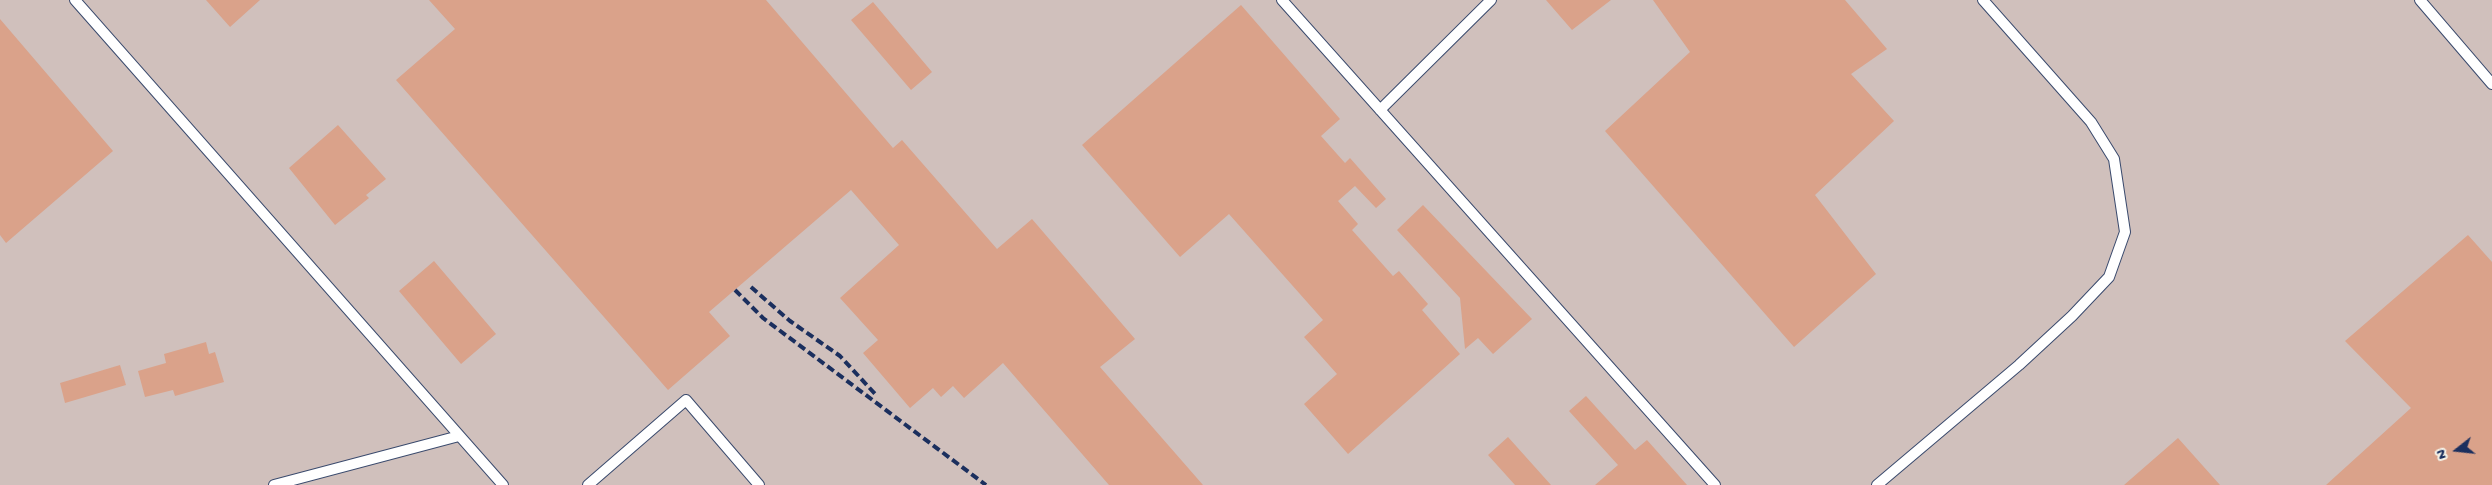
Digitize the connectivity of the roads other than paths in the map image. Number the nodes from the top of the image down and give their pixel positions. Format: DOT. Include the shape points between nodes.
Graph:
graph roads {
  1 [pos="75,0"];
  2 [pos="1283,0"];
  3 [pos="1491,0"];
  4 [pos="1983,0"];
  5 [pos="2420,0"];
  6 [pos="2492,84"];
  7 [pos="1380,110"];
  8 [pos="460,436"];
  9 [pos="274,485"];
  10 [pos="503,485"];
  11 [pos="588,485"];
  12 [pos="759,485"];
  13 [pos="1715,485"];
  14 [pos="1877,485"];
  1 -- 8 [label="lane"];
  2 -- 7 [label="lane"];
  3 -- 7 [label="lane"];
  4 -- 14 [label="lane" via="2091,122 2114,159 2124,232 2109,277 2078,309 2019,365"];
  5 -- 6 [label="lane"];
  7 -- 13 [label="lane"];
  8 -- 9 [label="lane"];
  8 -- 10 [label="lane"];
  11 -- 12 [label="lane" via="686,400"];
}
